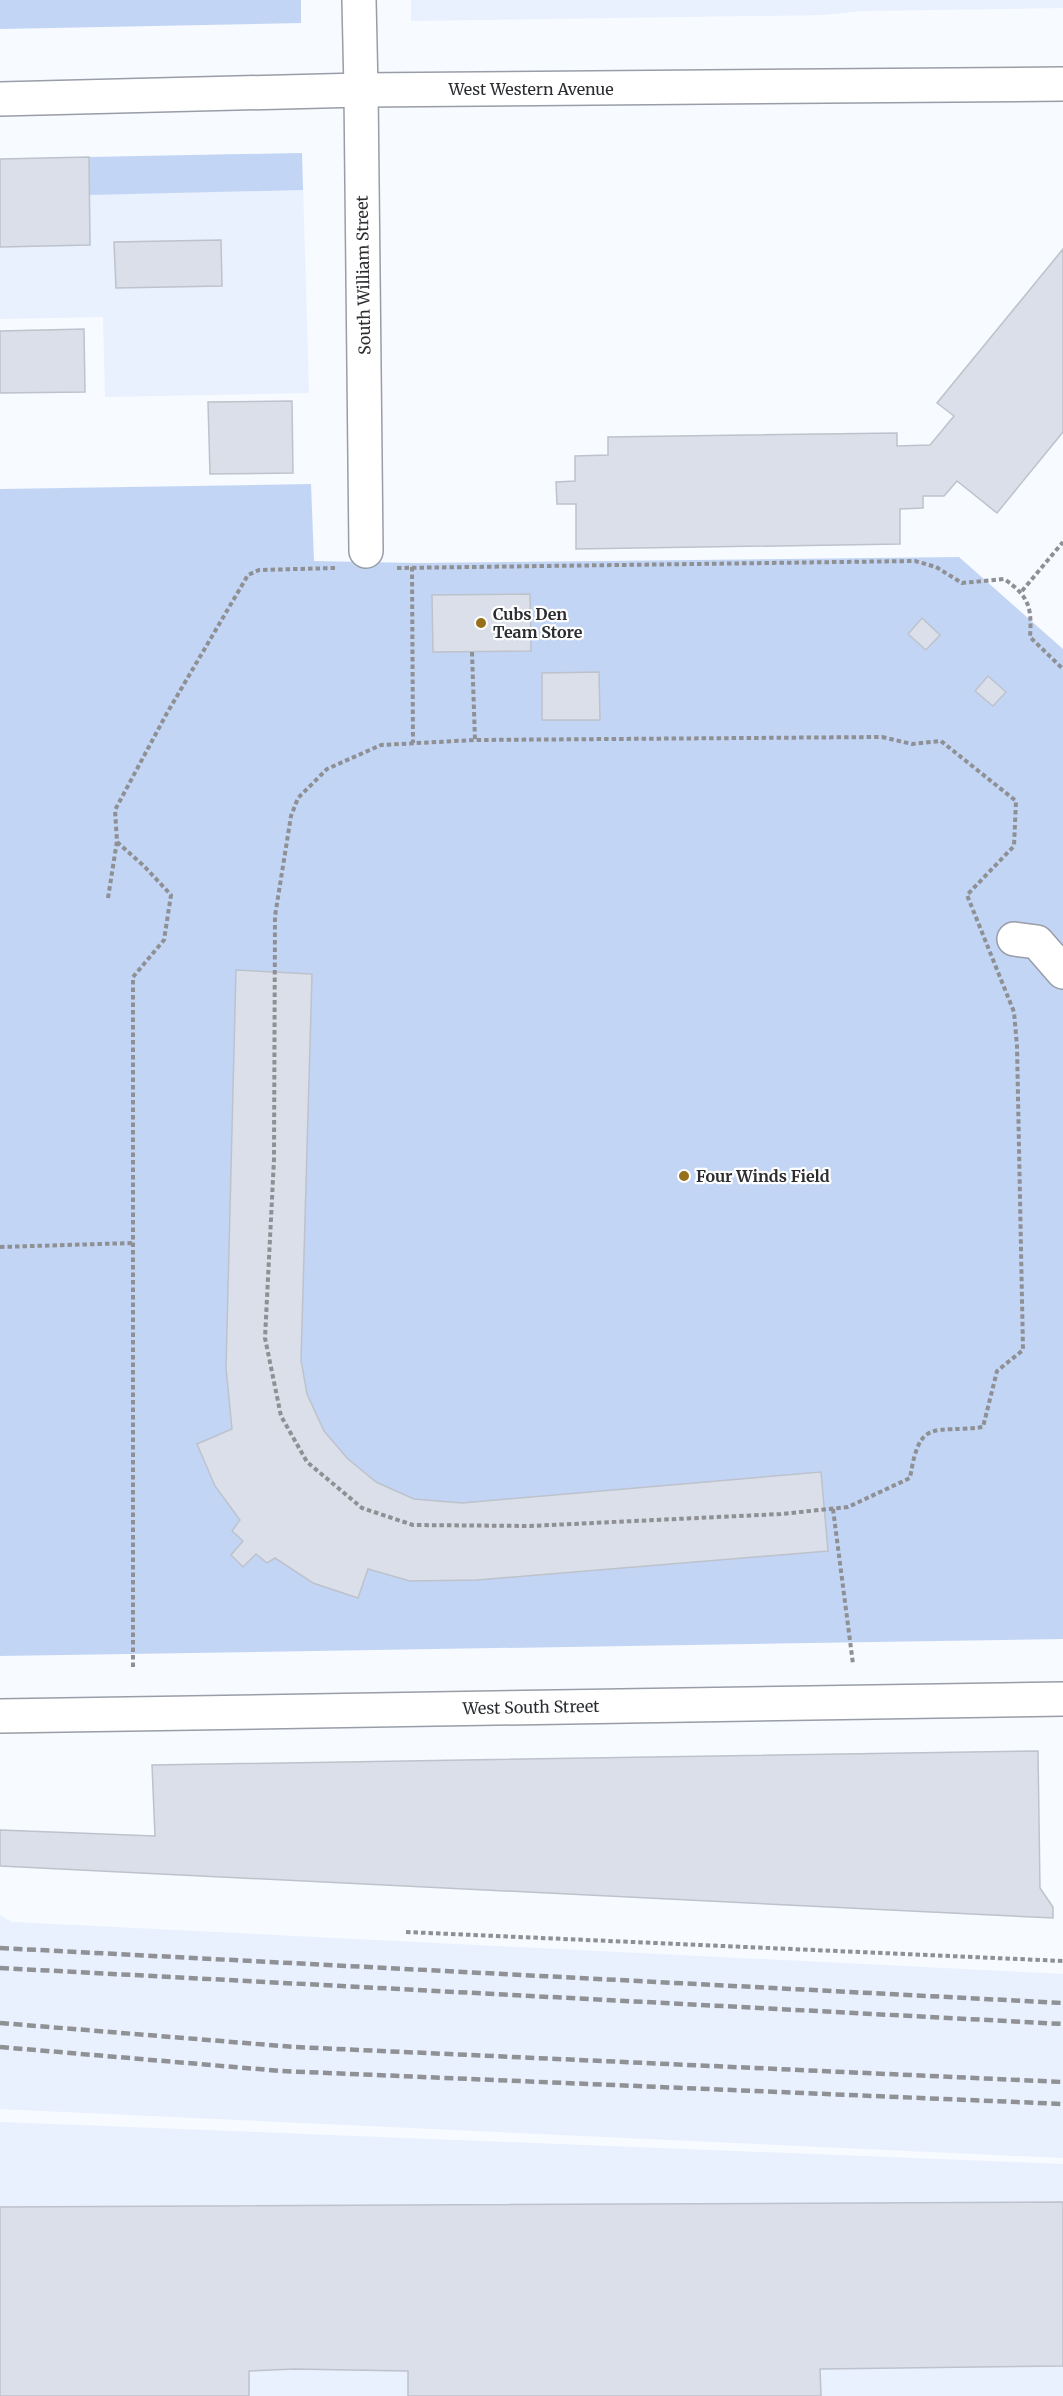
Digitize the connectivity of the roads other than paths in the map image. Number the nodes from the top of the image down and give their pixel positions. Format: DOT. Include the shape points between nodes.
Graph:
graph roads {
  1 [pos="359,0"];
  2 [pos="1063,84"];
  3 [pos="361,90"];
  4 [pos="0,99"];
  5 [pos="366,562"];
  6 [pos="1014,939"];
  7 [pos="1063,972"];
  8 [pos="1063,1699"];
  9 [pos="0,1716"];
  1 -- 3 [label="street, South William Street"];
  2 -- 3 [label="street, West Western Avenue"];
  3 -- 4 [label="street, West Western Avenue"];
  3 -- 5 [label="street, South William Street"];
  6 -- 7 [label="street" via="1037,942"];
  8 -- 9 [label="street, West South Street"];
}
